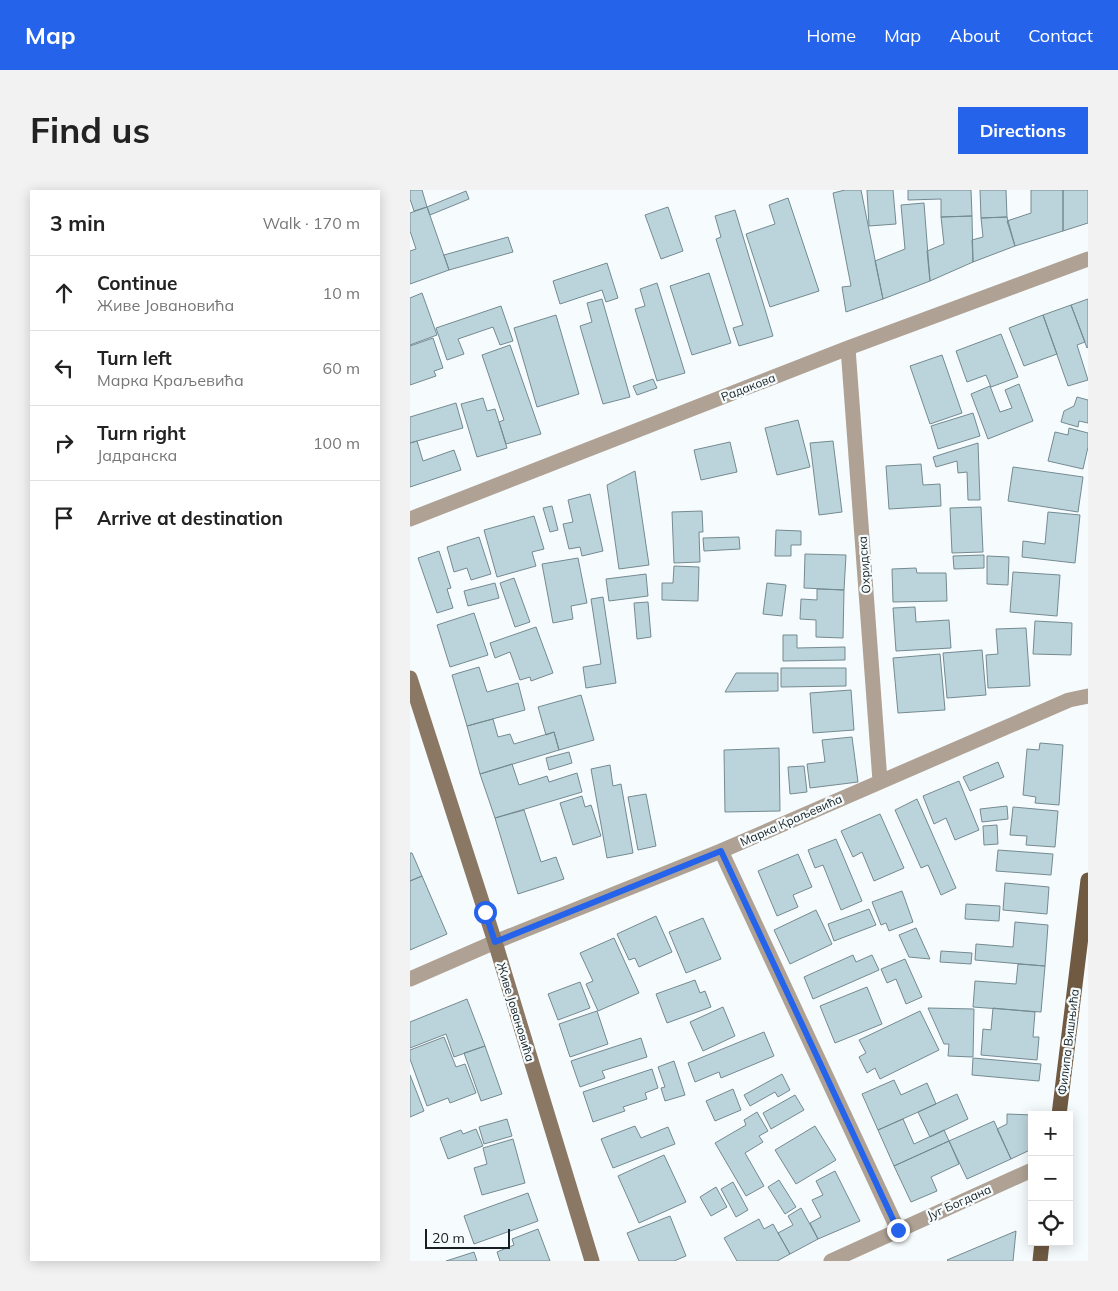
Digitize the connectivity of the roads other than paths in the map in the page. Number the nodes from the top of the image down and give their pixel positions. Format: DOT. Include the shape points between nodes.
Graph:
graph roads {
  1 [pos="1088,259"];
  2 [pos="848,348"];
  3 [pos="410,519"];
  4 [pos="410,678"];
  5 [pos="1088,696"];
  6 [pos="880,781"];
  7 [pos="721,851"];
  8 [pos="1088,880"];
  9 [pos="495,942"];
  10 [pos="410,979"];
  11 [pos="1059,1111"];
  12 [pos="1028,1172"];
  13 [pos="898,1230"];
  14 [pos="1042,1246"];
  15 [pos="592,1261"];
  16 [pos="831,1261"];
  17 [pos="1040,1261"];
  1 -- 2 [label="street, Радакова"];
  2 -- 3 [label="street, Радакова"];
  2 -- 6 [label="street, Охридска"];
  4 -- 9 [label="street, Живе Јовановића"];
  5 -- 6 [label="street, Марка Краљевића" via="1069,700"];
  6 -- 7 [label="street, Марка Краљевића"];
  7 -- 9 [label="street, Марка Краљевића"];
  7 -- 13 [label="street"];
  8 -- 11 [label="main road, Филипа Вишњића"];
  9 -- 10 [label="street, Марка Краљевића"];
  9 -- 15 [label="street, Живе Јовановића"];
  12 -- 13 [label="street, Југ Богдана"];
  13 -- 16 [label="street, Југ Богдана"];
  14 -- 17 [label="main road"];
}
